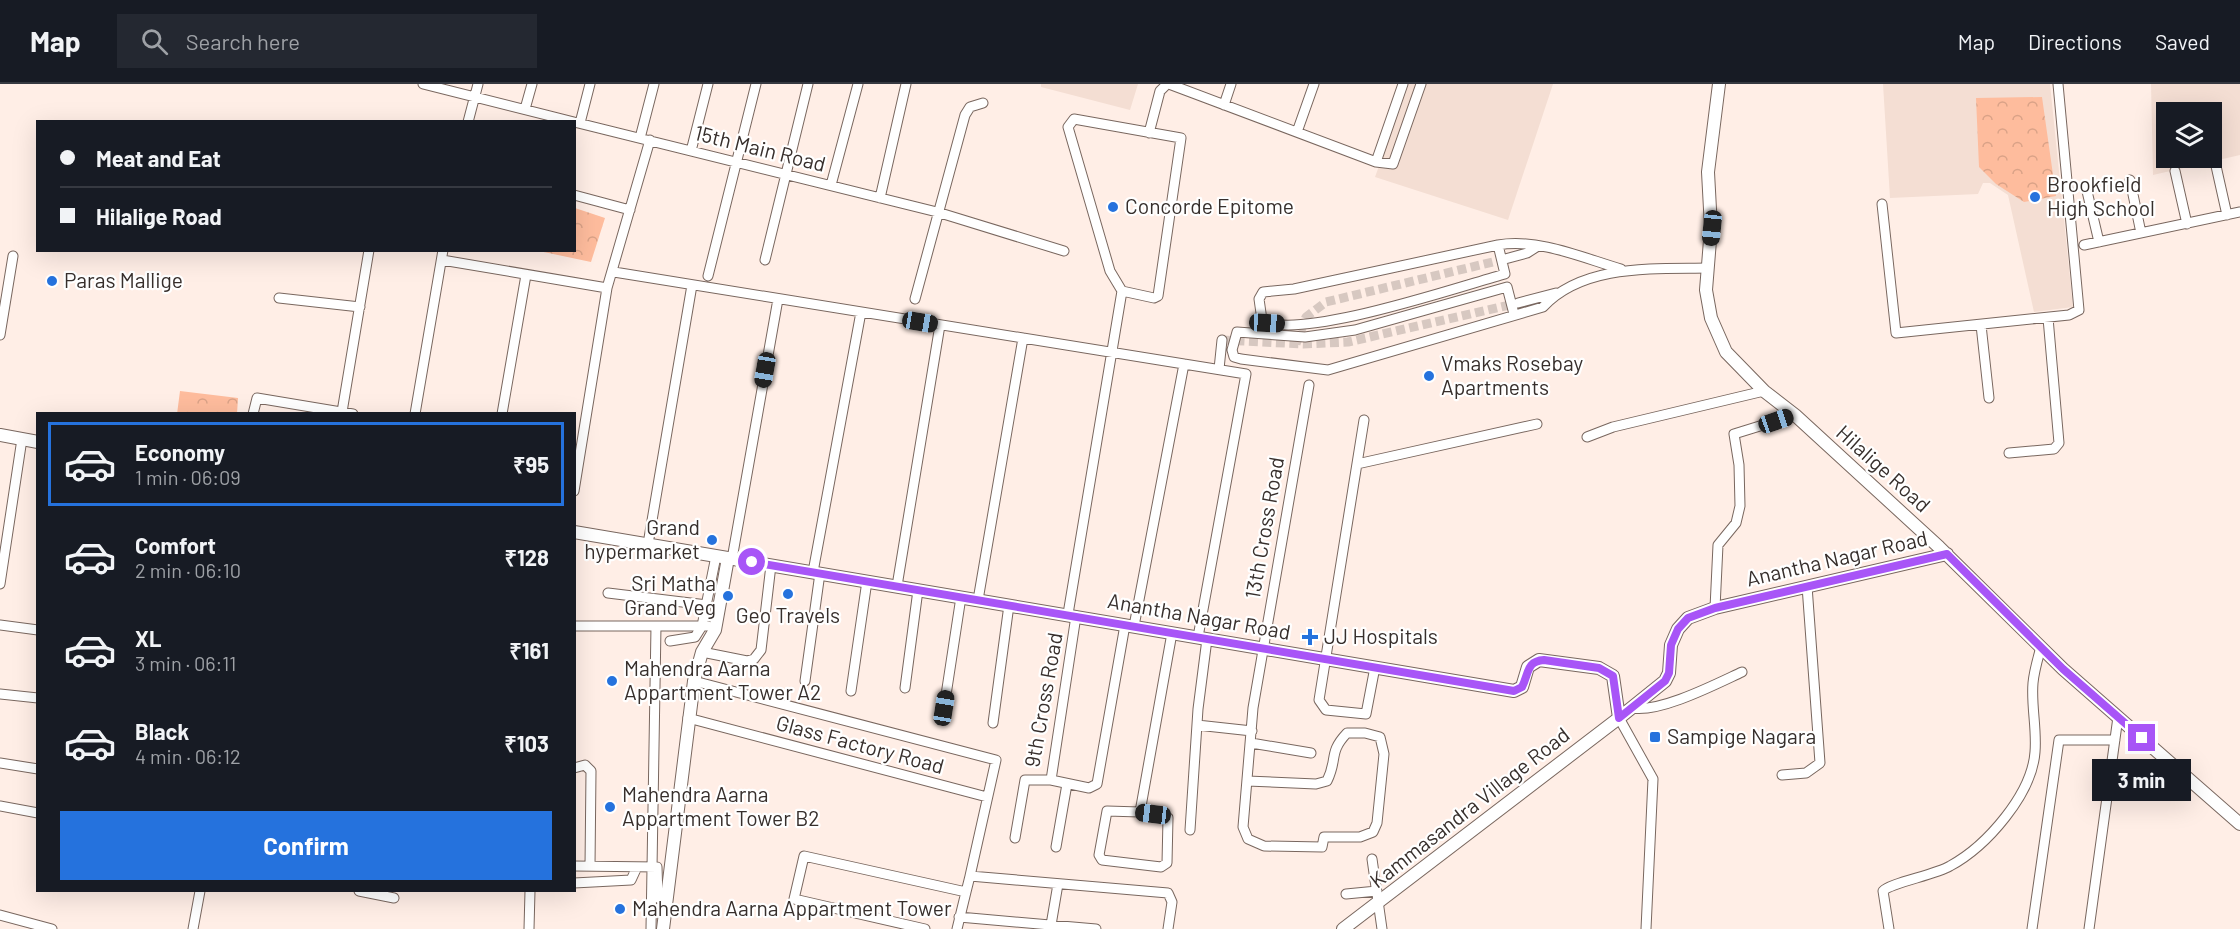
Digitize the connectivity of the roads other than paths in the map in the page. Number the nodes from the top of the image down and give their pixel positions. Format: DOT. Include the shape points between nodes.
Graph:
graph roads {
  1 [pos="423,84"];
  2 [pos="478,84"];
  3 [pos="532,84"];
  4 [pos="590,84"];
  5 [pos="654,84"];
  6 [pos="708,84"];
  7 [pos="756,84"];
  8 [pos="808,84"];
  9 [pos="858,84"];
  10 [pos="906,84"];
  11 [pos="1168,84"];
  12 [pos="1231,84"];
  13 [pos="1314,84"];
  14 [pos="1403,84"];
  15 [pos="1421,84"];
  16 [pos="1719,84"];
  17 [pos="2058,84"];
  18 [pos="434,85"];
  19 [pos="474,97"];
  20 [pos="983,103"];
  21 [pos="1224,105"];
  22 [pos="525,109"];
  23 [pos="468,120"];
  24 [pos="568,120"];
  25 [pos="576,122"];
  26 [pos="1297,132"];
  27 [pos="1149,133"];
  28 [pos="645,139"];
  29 [pos="692,151"];
  30 [pos="738,162"];
  31 [pos="1376,162"];
  32 [pos="2216,168"];
  33 [pos="2175,171"];
  34 [pos="788,175"];
  35 [pos="2130,180"];
  36 [pos="831,185"];
  37 [pos="2086,187"];
  38 [pos="576,196"];
  39 [pos="880,198"];
  40 [pos="1882,204"];
  41 [pos="630,210"];
  42 [pos="937,212"];
  43 [pos="2240,212"];
  44 [pos="2227,215"];
  45 [pos="2187,224"];
  46 [pos="2141,233"];
  47 [pos="2099,242"];
  48 [pos="1498,245"];
  49 [pos="2084,245"];
  50 [pos="1538,246"];
  51 [pos="1064,251"];
  52 [pos="369,252"];
  53 [pos="442,255"];
  54 [pos="13,256"];
  55 [pos="1505,259"];
  56 [pos="765,260"];
  57 [pos="1708,268"];
  58 [pos="1622,269"];
  59 [pos="614,272"];
  60 [pos="526,275"];
  61 [pos="708,276"];
  62 [pos="692,285"];
  63 [pos="608,288"];
  64 [pos="1122,291"];
  65 [pos="1556,292"];
  66 [pos="279,298"];
  67 [pos="778,299"];
  68 [pos="915,299"];
  69 [pos="1518,303"];
  70 [pos="360,307"];
  71 [pos="861,312"];
  72 [pos="1514,314"];
  73 [pos="2048,318"];
  74 [pos="1286,324"];
  75 [pos="940,325"];
  76 [pos="1981,325"];
  77 [pos="0,335"];
  78 [pos="1285,335"];
  79 [pos="1023,338"];
  80 [pos="1222,340"];
  81 [pos="1112,353"];
  82 [pos="1184,364"];
  83 [pos="1219,369"];
  84 [pos="1309,385"];
  85 [pos="1764,391"];
  86 [pos="1989,398"];
  87 [pos="254,412"];
  88 [pos="342,412"];
  89 [pos="415,412"];
  90 [pos="502,412"];
  91 [pos="1795,415"];
  92 [pos="1364,420"];
  93 [pos="1537,424"];
  94 [pos="0,435"];
  95 [pos="1587,437"];
  96 [pos="22,439"];
  97 [pos="36,442"];
  98 [pos="2009,453"];
  99 [pos="1357,464"];
  100 [pos="576,479"];
  101 [pos="576,532"];
  102 [pos="648,544"];
  103 [pos="1947,554"];
  104 [pos="725,557"];
  105 [pos="771,565"];
  106 [pos="816,573"];
  107 [pos="867,581"];
  108 [pos="0,584"];
  109 [pos="897,586"];
  110 [pos="1807,586"];
  111 [pos="918,590"];
  112 [pos="608,593"];
  113 [pos="962,597"];
  114 [pos="978,600"];
  115 [pos="707,605"];
  116 [pos="1009,605"];
  117 [pos="1715,608"];
  118 [pos="1072,615"];
  119 [pos="0,625"];
  120 [pos="576,626"];
  121 [pos="656,626"];
  122 [pos="702,626"];
  123 [pos="716,626"];
  124 [pos="1130,626"];
  125 [pos="36,630"];
  126 [pos="1172,633"];
  127 [pos="1203,638"];
  128 [pos="670,641"];
  129 [pos="2041,647"];
  130 [pos="1261,648"];
  131 [pos="702,652"];
  132 [pos="1326,659"];
  133 [pos="1375,667"];
  134 [pos="1742,672"];
  135 [pos="694,681"];
  136 [pos="805,681"];
  137 [pos="904,688"];
  138 [pos="851,691"];
  139 [pos="0,694"];
  140 [pos="36,698"];
  141 [pos="944,708"];
  142 [pos="1632,708"];
  143 [pos="2118,717"];
  144 [pos="688,718"];
  145 [pos="1619,718"];
  146 [pos="993,723"];
  147 [pos="1197,726"];
  148 [pos="1252,731"];
  149 [pos="2115,741"];
  150 [pos="1251,744"];
  151 [pos="1311,753"];
  152 [pos="0,763"];
  153 [pos="576,767"];
  154 [pos="36,769"];
  155 [pos="1782,775"];
  156 [pos="1051,780"];
  157 [pos="1247,781"];
  158 [pos="1067,784"];
  159 [pos="987,797"];
  160 [pos="0,806"];
  161 [pos="1140,812"];
  162 [pos="36,813"];
  163 [pos="2240,824"];
  164 [pos="1190,830"];
  165 [pos="1015,838"];
  166 [pos="1056,847"];
  167 [pos="1372,858"];
  168 [pos="576,866"];
  169 [pos="590,866"];
  170 [pos="650,866"];
  171 [pos="637,867"];
  172 [pos="970,876"];
  173 [pos="576,883"];
  174 [pos="1058,884"];
  175 [pos="200,892"];
  176 [pos="365,892"];
  177 [pos="530,892"];
  178 [pos="966,892"];
  179 [pos="1346,894"];
  180 [pos="394,897"];
  181 [pos="1378,897"];
  182 [pos="666,900"];
  183 [pos="0,915"];
  184 [pos="959,917"];
  185 [pos="1051,925"];
  186 [pos="1077,928"];
  187 [pos="52,929"];
  188 [pos="193,929"];
  189 [pos="529,929"];
  190 [pos="651,929"];
  191 [pos="663,929"];
  192 [pos="926,929"];
  193 [pos="957,929"];
  194 [pos="1096,929"];
  195 [pos="1168,929"];
  196 [pos="1343,929"];
  197 [pos="1382,929"];
  198 [pos="1646,929"];
  199 [pos="1889,929"];
  200 [pos="2032,929"];
  201 [pos="2089,929"];
  1 -- 18 [label="street, 15th Main Road"];
  2 -- 19 [label="street"];
  3 -- 22 [label="street"];
  4 -- 25 [label="street"];
  5 -- 28 [label="street"];
  6 -- 29 [label="street"];
  7 -- 30 [label="street"];
  8 -- 34 [label="street"];
  9 -- 36 [label="street"];
  10 -- 39 [label="street"];
  11 -- 21 [label="street"];
  11 -- 27 [label="street" via="1160,91"];
  12 -- 21 [label="street"];
  13 -- 26 [label="street"];
  14 -- 31 [label="street"];
  15 -- 31 [label="street" via="1393,164"];
  16 -- 57 [label="street, Hilalige Road" via="1708,172 1712,228"];
  17 -- 73 [label="street" via="2079,310"];
  18 -- 19 [label="street, 15th Main Road"];
  19 -- 22 [label="street, 15th Main Road"];
  19 -- 23 [label="street"];
  20 -- 42 [label="street" via="970,107 965,115"];
  21 -- 26 [label="street"];
  22 -- 24 [label="street, 15th Main Road"];
  25 -- 28 [label="street, 15th Main Road"];
  26 -- 31 [label="street"];
  27 -- 64 [label="street" via="1181,138 1158,296"];
  27 -- 64 [label="street" via="1074,120 1068,127 1110,270"];
  28 -- 29 [label="street, 15th Main Road"];
  28 -- 41 [label="street"];
  29 -- 30 [label="street, 15th Main Road"];
  30 -- 34 [label="street, 15th Main Road"];
  30 -- 61 [label="street"];
  32 -- 44 [label="street"];
  33 -- 45 [label="street"];
  34 -- 36 [label="street, 15th Main Road"];
  34 -- 56 [label="street"];
  35 -- 46 [label="street"];
  36 -- 39 [label="street, 15th Main Road"];
  37 -- 47 [label="street"];
  38 -- 41 [label="street"];
  39 -- 42 [label="street, 15th Main Road"];
  40 -- 76 [label="street" via="1896,333"];
  41 -- 59 [label="street"];
  42 -- 51 [label="street, 15th Main Road"];
  42 -- 68 [label="street"];
  43 -- 44 [label="street"];
  44 -- 45 [label="street"];
  45 -- 46 [label="street"];
  46 -- 47 [label="street"];
  47 -- 49 [label="street"];
  48 -- 50 [label="street"];
  48 -- 74 [label="street" via="1505,274 1357,315 1303,325"];
  48 -- 74 [label="street" via="1294,289 1263,292 1259,299 1262,320"];
  50 -- 55 [label="street"];
  50 -- 58 [label="street"];
  52 -- 70 [label="street"];
  53 -- 60 [label="street"];
  53 -- 89 [label="street"];
  54 -- 77 [label="street"];
  57 -- 58 [label="street"];
  57 -- 85 [label="street, Hilalige Road" via="1708,305 1715,329 1726,352"];
  58 -- 65 [label="street"];
  59 -- 62 [label="street"];
  59 -- 63 [label="street"];
  60 -- 63 [label="street"];
  60 -- 90 [label="street"];
  62 -- 67 [label="street"];
  62 -- 102 [label="street"];
  63 -- 100 [label="street"];
  64 -- 81 [label="street, 9th Cross Road"];
  65 -- 69 [label="street"];
  65 -- 72 [label="street" via="1542,307"];
  66 -- 70 [label="street"];
  67 -- 71 [label="street"];
  67 -- 104 [label="street"];
  70 -- 88 [label="street"];
  71 -- 75 [label="street"];
  71 -- 106 [label="street"];
  72 -- 78 [label="street" via="1507,287 1355,330 1305,337"];
  72 -- 78 [label="street" via="1328,370 1234,357 1236,332"];
  73 -- 76 [label="street"];
  73 -- 98 [label="street" via="2059,442 2054,449"];
  74 -- 78 [label="street"];
  75 -- 79 [label="street"];
  75 -- 109 [label="street"];
  76 -- 86 [label="street"];
  79 -- 81 [label="street"];
  79 -- 114 [label="street"];
  80 -- 83 [label="street"];
  81 -- 82 [label="street"];
  81 -- 118 [label="street, 9th Cross Road"];
  82 -- 83 [label="street"];
  82 -- 124 [label="street"];
  83 -- 127 [label="street" via="1246,374"];
  84 -- 130 [label="street, 13th Cross Road"];
  85 -- 91 [label="street, Hilalige Road"];
  85 -- 95 [label="street" via="1613,427"];
  87 -- 88 [label="street" via="257,398"];
  91 -- 103 [label="street, Hilalige Road"];
  91 -- 117 [label="street" via="1734,434 1740,506 1736,523 1718,545"];
  92 -- 99 [label="street"];
  93 -- 99 [label="street"];
  94 -- 96 [label="street"];
  96 -- 97 [label="street"];
  96 -- 108 [label="street"];
  99 -- 132 [label="street"];
  101 -- 102 [label="street, Anantha Nagar Road"];
  102 -- 104 [label="street, Anantha Nagar Road"];
  103 -- 110 [label="street, Anantha Nagar Road"];
  103 -- 129 [label="street, Hilalige Road"];
  104 -- 105 [label="street, Anantha Nagar Road"];
  104 -- 115 [label="street"];
  104 -- 123 [label="street"];
  105 -- 106 [label="street, Anantha Nagar Road"];
  105 -- 131 [label="street" via="761,650 754,659"];
  106 -- 107 [label="street, Anantha Nagar Road"];
  106 -- 136 [label="street"];
  107 -- 109 [label="street, Anantha Nagar Road"];
  107 -- 138 [label="street"];
  109 -- 111 [label="street, Anantha Nagar Road"];
  110 -- 117 [label="street, Anantha Nagar Road"];
  110 -- 155 [label="street" via="1820,763 1806,773"];
  111 -- 113 [label="street, Anantha Nagar Road"];
  111 -- 137 [label="street"];
  112 -- 115 [label="street"];
  113 -- 114 [label="street, Anantha Nagar Road"];
  113 -- 141 [label="street"];
  114 -- 116 [label="street, Anantha Nagar Road"];
  115 -- 122 [label="street"];
  116 -- 118 [label="street, Anantha Nagar Road"];
  116 -- 146 [label="street"];
  117 -- 142 [label="street, Anantha Nagar Road" via="1682,623 1671,645 1667,678"];
  118 -- 124 [label="street, Anantha Nagar Road"];
  118 -- 156 [label="street, 9th Cross Road"];
  119 -- 125 [label="street"];
  120 -- 121 [label="street"];
  121 -- 122 [label="street"];
  121 -- 170 [label="street"];
  122 -- 123 [label="street"];
  122 -- 128 [label="street" via="695,638"];
  123 -- 131 [label="street"];
  124 -- 126 [label="street, Anantha Nagar Road"];
  124 -- 158 [label="street" via="1097,784 1089,788"];
  126 -- 127 [label="street, Anantha Nagar Road"];
  126 -- 161 [label="street"];
  127 -- 130 [label="street, Anantha Nagar Road"];
  127 -- 147 [label="street"];
  129 -- 143 [label="street, Hilalige Road"];
  129 -- 199 [label="street" via="2033,682 2032,770 2012,808 1951,866 1913,881 1887,885 1882,891"];
  130 -- 132 [label="street, Anantha Nagar Road"];
  130 -- 148 [label="street, 13th Cross Road"];
  131 -- 135 [label="street"];
  132 -- 133 [label="street, Anantha Nagar Road"];
  132 -- 133 [label="street" via="1319,700 1326,711 1366,714"];
  133 -- 145 [label="street, Anantha Nagar Road" via="1514,691 1522,687 1528,667 1535,661 1599,668 1613,676"];
  134 -- 142 [label="street" via="1698,692 1643,710"];
  135 -- 144 [label="street"];
  135 -- 159 [label="street, Glass Factory Road" via="996,760"];
  139 -- 140 [label="street"];
  142 -- 145 [label="street, Anantha Nagar Road"];
  143 -- 149 [label="street"];
  143 -- 163 [label="street, Hilalige Road"];
  144 -- 159 [label="street, Glass Factory Road"];
  144 -- 182 [label="street"];
  145 -- 181 [label="street, Kammasandra Village Road"];
  145 -- 198 [label="street" via="1653,779"];
  147 -- 148 [label="street"];
  147 -- 164 [label="street"];
  148 -- 150 [label="street, 13th Cross Road"];
  149 -- 200 [label="street" via="2059,740"];
  149 -- 201 [label="street"];
  150 -- 151 [label="street"];
  150 -- 157 [label="street, 13th Cross Road"];
  152 -- 154 [label="street"];
  153 -- 169 [label="street" via="585,765 591,771"];
  156 -- 158 [label="street"];
  156 -- 165 [label="street, 9th Cross Road" via="1025,780"];
  157 -- 157 [label="street, 13th Cross Road" via="1327,781 1335,746 1347,733 1380,738 1384,754 1377,823 1373,832 1360,837 1324,837 1322,847 1264,846 1248,839 1244,827"];
  158 -- 166 [label="street"];
  159 -- 172 [label="street"];
  160 -- 162 [label="street"];
  161 -- 161 [label="street" via="1168,818 1165,866 1106,863 1099,855 1107,811"];
  167 -- 181 [label="street"];
  168 -- 169 [label="street"];
  169 -- 171 [label="street"];
  170 -- 171 [label="street"];
  170 -- 182 [label="street" via="659,870 658,897"];
  170 -- 190 [label="street"];
  171 -- 173 [label="street" via="631,880"];
  172 -- 174 [label="street"];
  172 -- 178 [label="street"];
  174 -- 185 [label="street"];
  174 -- 195 [label="street" via="1168,893 1172,902"];
  175 -- 188 [label="street"];
  176 -- 180 [label="street"];
  177 -- 189 [label="street"];
  178 -- 184 [label="street"];
  178 -- 192 [label="street" via="804,856 794,899"];
  179 -- 181 [label="street"];
  181 -- 196 [label="street, Kammasandra Village Road"];
  181 -- 197 [label="street"];
  182 -- 191 [label="street"];
  183 -- 187 [label="street"];
  184 -- 185 [label="street"];
  184 -- 193 [label="street"];
  185 -- 186 [label="street"];
  186 -- 194 [label="street"];
}
